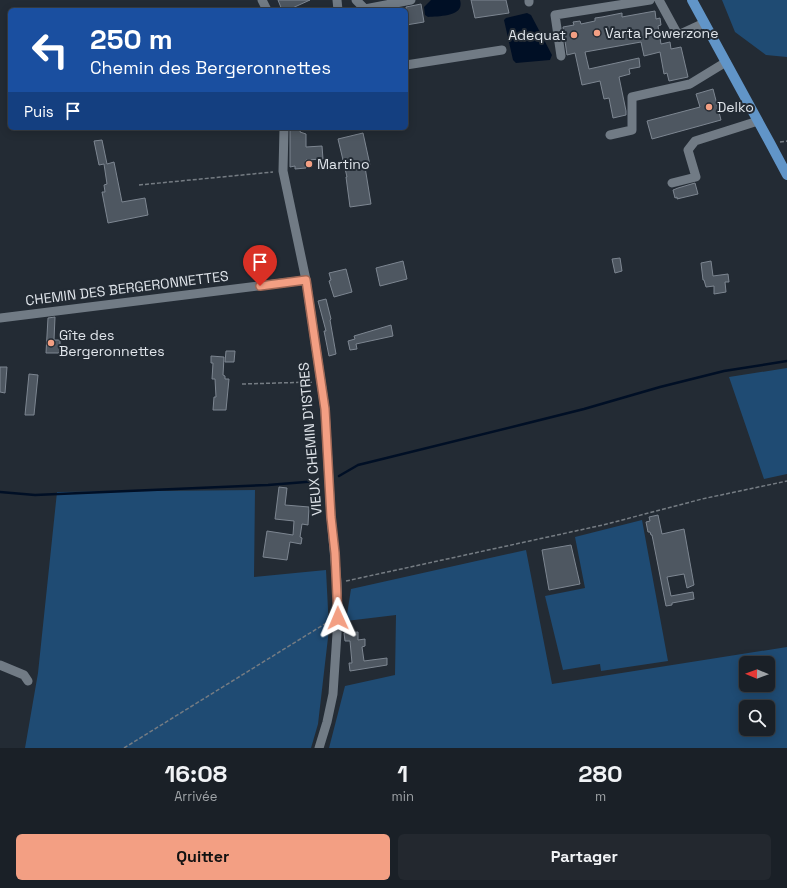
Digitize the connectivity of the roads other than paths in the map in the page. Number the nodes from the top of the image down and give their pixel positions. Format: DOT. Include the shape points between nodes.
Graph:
graph roads {
  1 [pos="356,0"];
  2 [pos="411,0"];
  3 [pos="650,0"];
  4 [pos="659,0"];
  5 [pos="692,0"];
  6 [pos="364,8"];
  7 [pos="370,8"];
  8 [pos="704,23"];
  9 [pos="502,50"];
  10 [pos="561,56"];
  11 [pos="726,62"];
  12 [pos="408,65"];
  13 [pos="758,121"];
  14 [pos="284,130"];
  15 [pos="610,135"];
  16 [pos="787,175"];
  17 [pos="672,183"];
  18 [pos="306,280"];
  19 [pos="0,318"];
  20 [pos="0,665"];
  21 [pos="28,681"];
  22 [pos="319,748"];
  1 -- 6 [label="street"];
  2 -- 7 [label="street"];
  3 -- 10 [label="street" via="555,15"];
  4 -- 8 [label="street" via="678,35"];
  5 -- 8 [label="main road"];
  8 -- 11 [label="main road"];
  9 -- 12 [label="street"];
  11 -- 13 [label="main road"];
  11 -- 15 [label="street" via="690,84 632,97 632,130"];
  13 -- 16 [label="main road"];
  13 -- 17 [label="street" via="695,141 688,150 696,176"];
  14 -- 18 [label="street, VIEUX CHEMIN D'ISTRES" via="283,171"];
  18 -- 19 [label="street, CHEMIN DES BERGERONNETTES"];
  18 -- 22 [label="street, VIEUX CHEMIN D'ISTRES" via="325,409 338,618 333,694"];
  20 -- 21 [label="street" via="24,675"];
}
